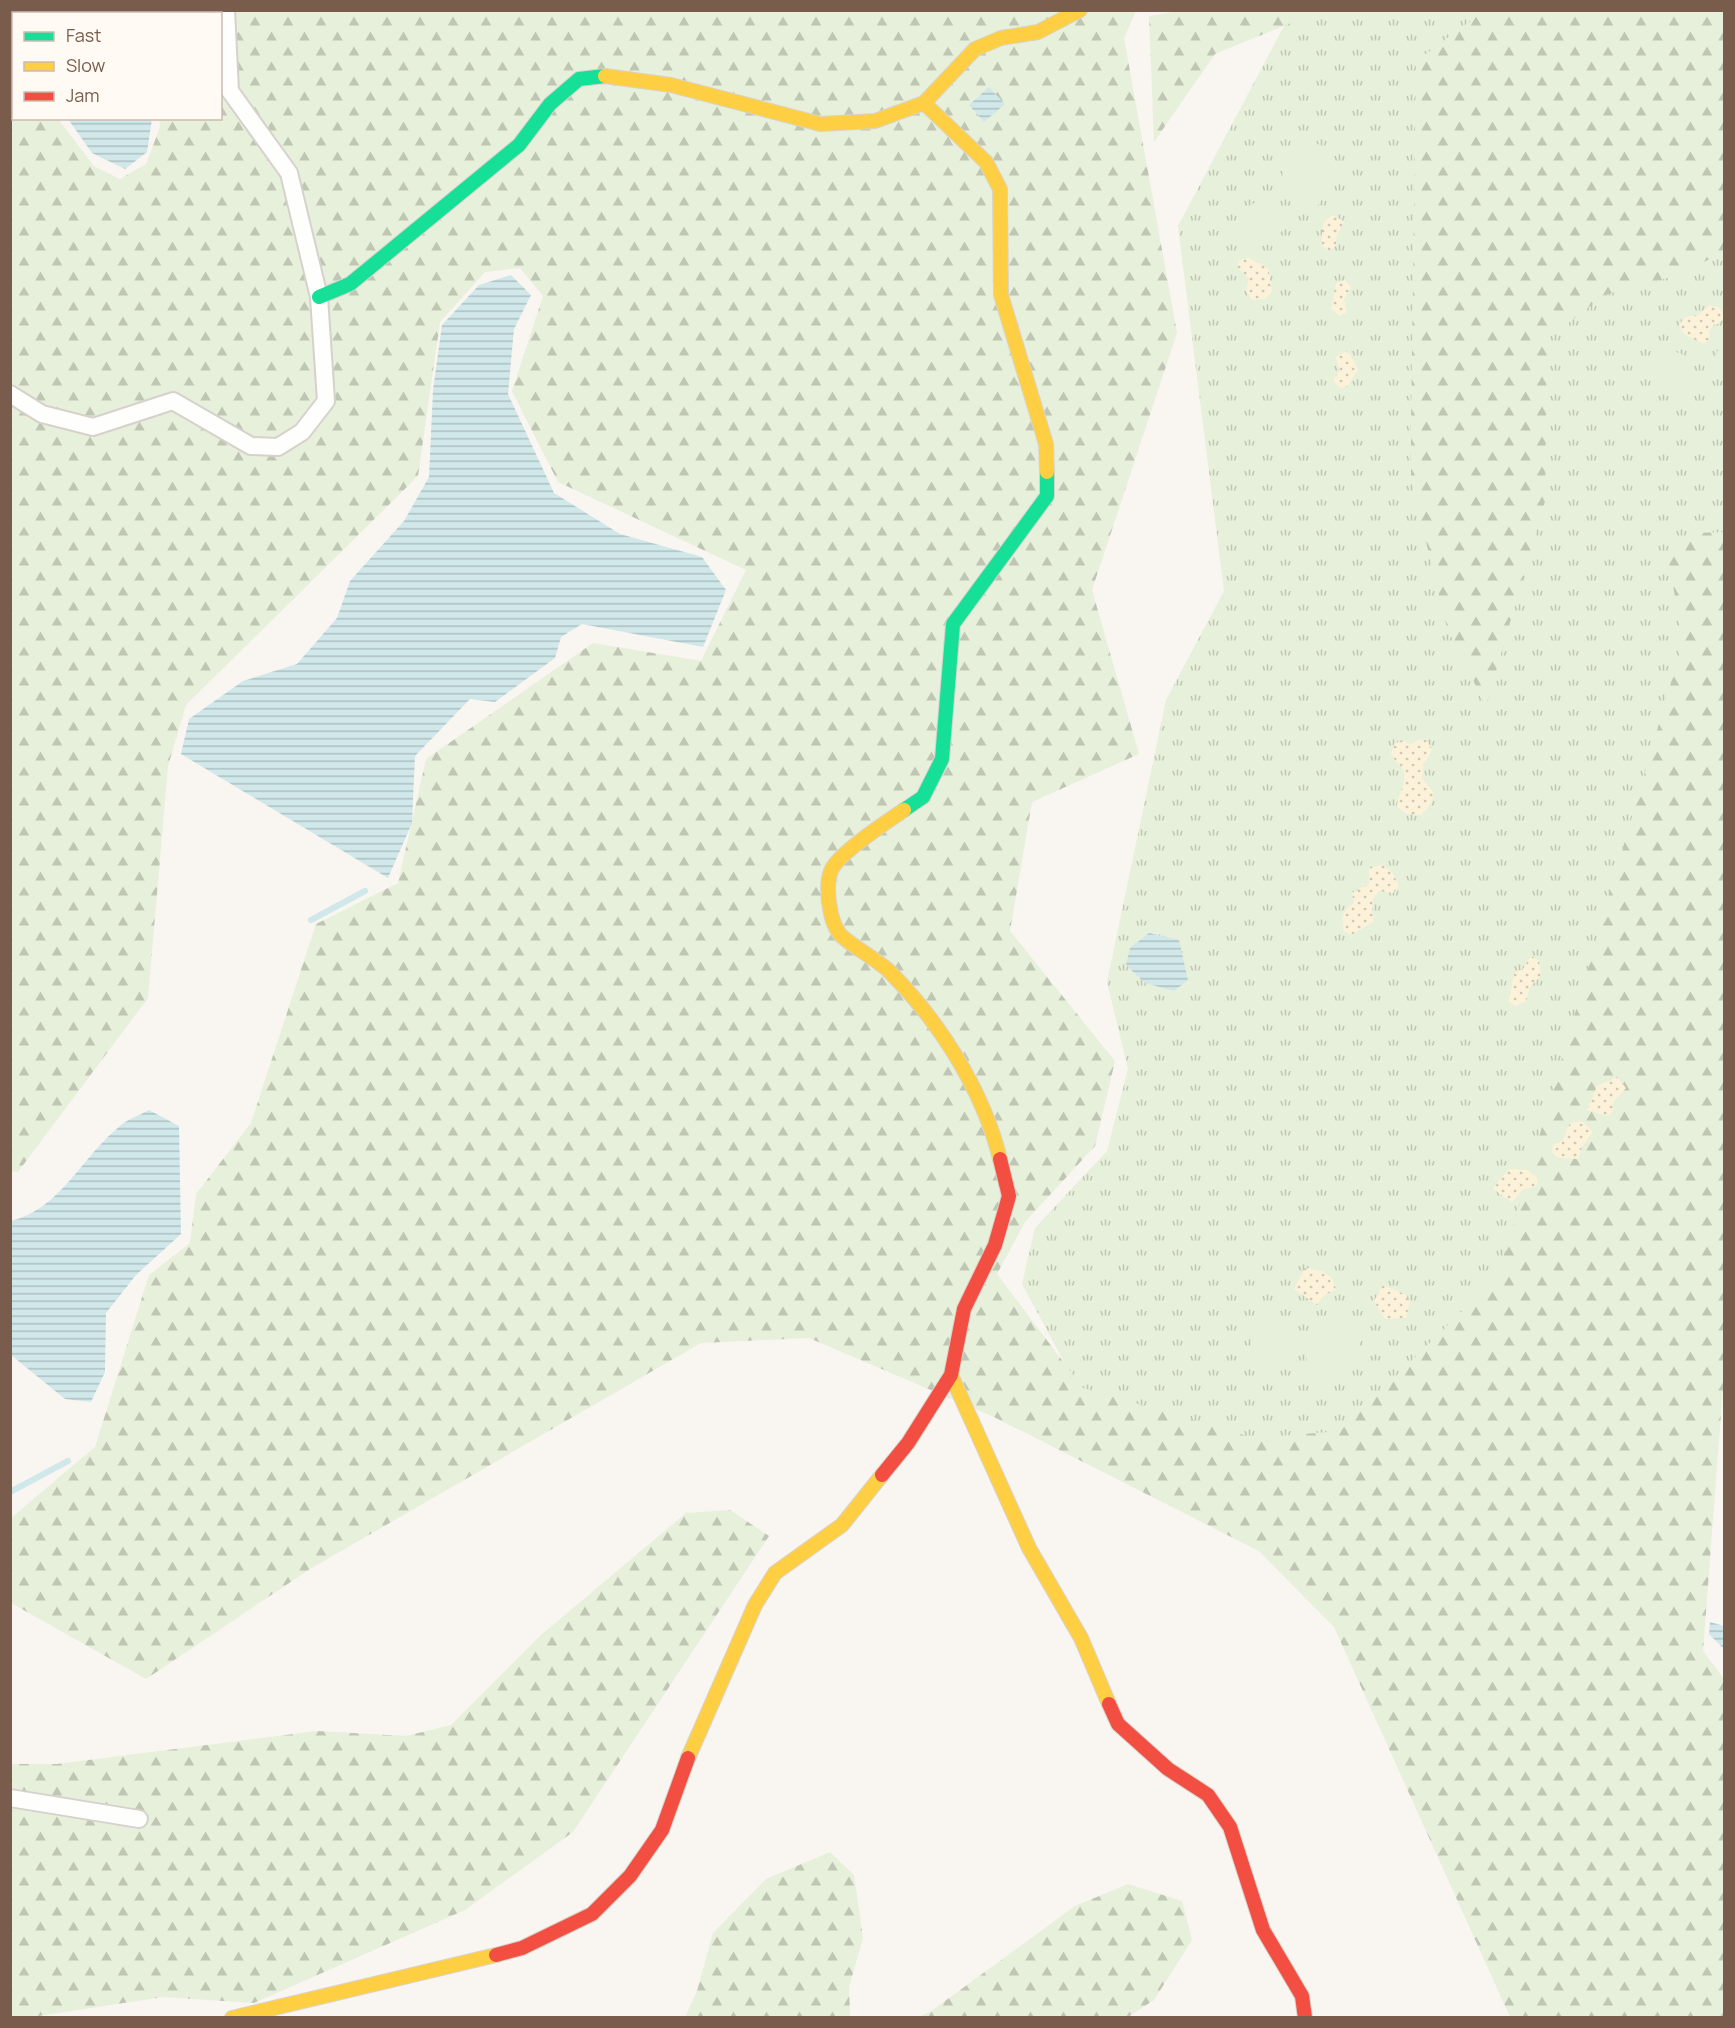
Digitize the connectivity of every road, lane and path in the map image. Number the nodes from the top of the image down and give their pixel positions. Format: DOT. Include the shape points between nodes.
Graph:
graph roads {
  1 [pos="226,10"];
  2 [pos="1080,10"];
  3 [pos="924,103"];
  4 [pos="319,297"];
  5 [pos="10,394"];
  6 [pos="951,1375"];
  7 [pos="10,1798"];
  8 [pos="139,1819"];
  9 [pos="232,2018"];
  10 [pos="1305,2018"];
  1 -- 4 [label="street" via="230,91 289,173"];
  2 -- 3 [label="street" via="1038,32 1000,38 975,49"];
  3 -- 4 [label="street" via="875,121 820,124 671,85 612,75 579,78 550,104 519,145 350,284"];
  3 -- 6 [label="street" via="986,162 1000,189 1001,295 1046,444 1047,496 953,624 942,759 922,797 867,835 831,869 826,896 839,933 879,961 902,984 951,1048 993,1131 1009,1196 995,1245 964,1309"];
  4 -- 5 [label="street" via="326,400 302,432 278,447 251,446 173,401 93,427 42,414"];
  6 -- 9 [label="street" via="908,1443 842,1525 775,1572 755,1605 700,1730 663,1830 630,1876 592,1914 522,1948"];
  6 -- 10 [label="street" via="1029,1548 1081,1638 1118,1724 1168,1768 1208,1795 1230,1827 1263,1930 1302,1996"];
  7 -- 8 [label="street"];
}
